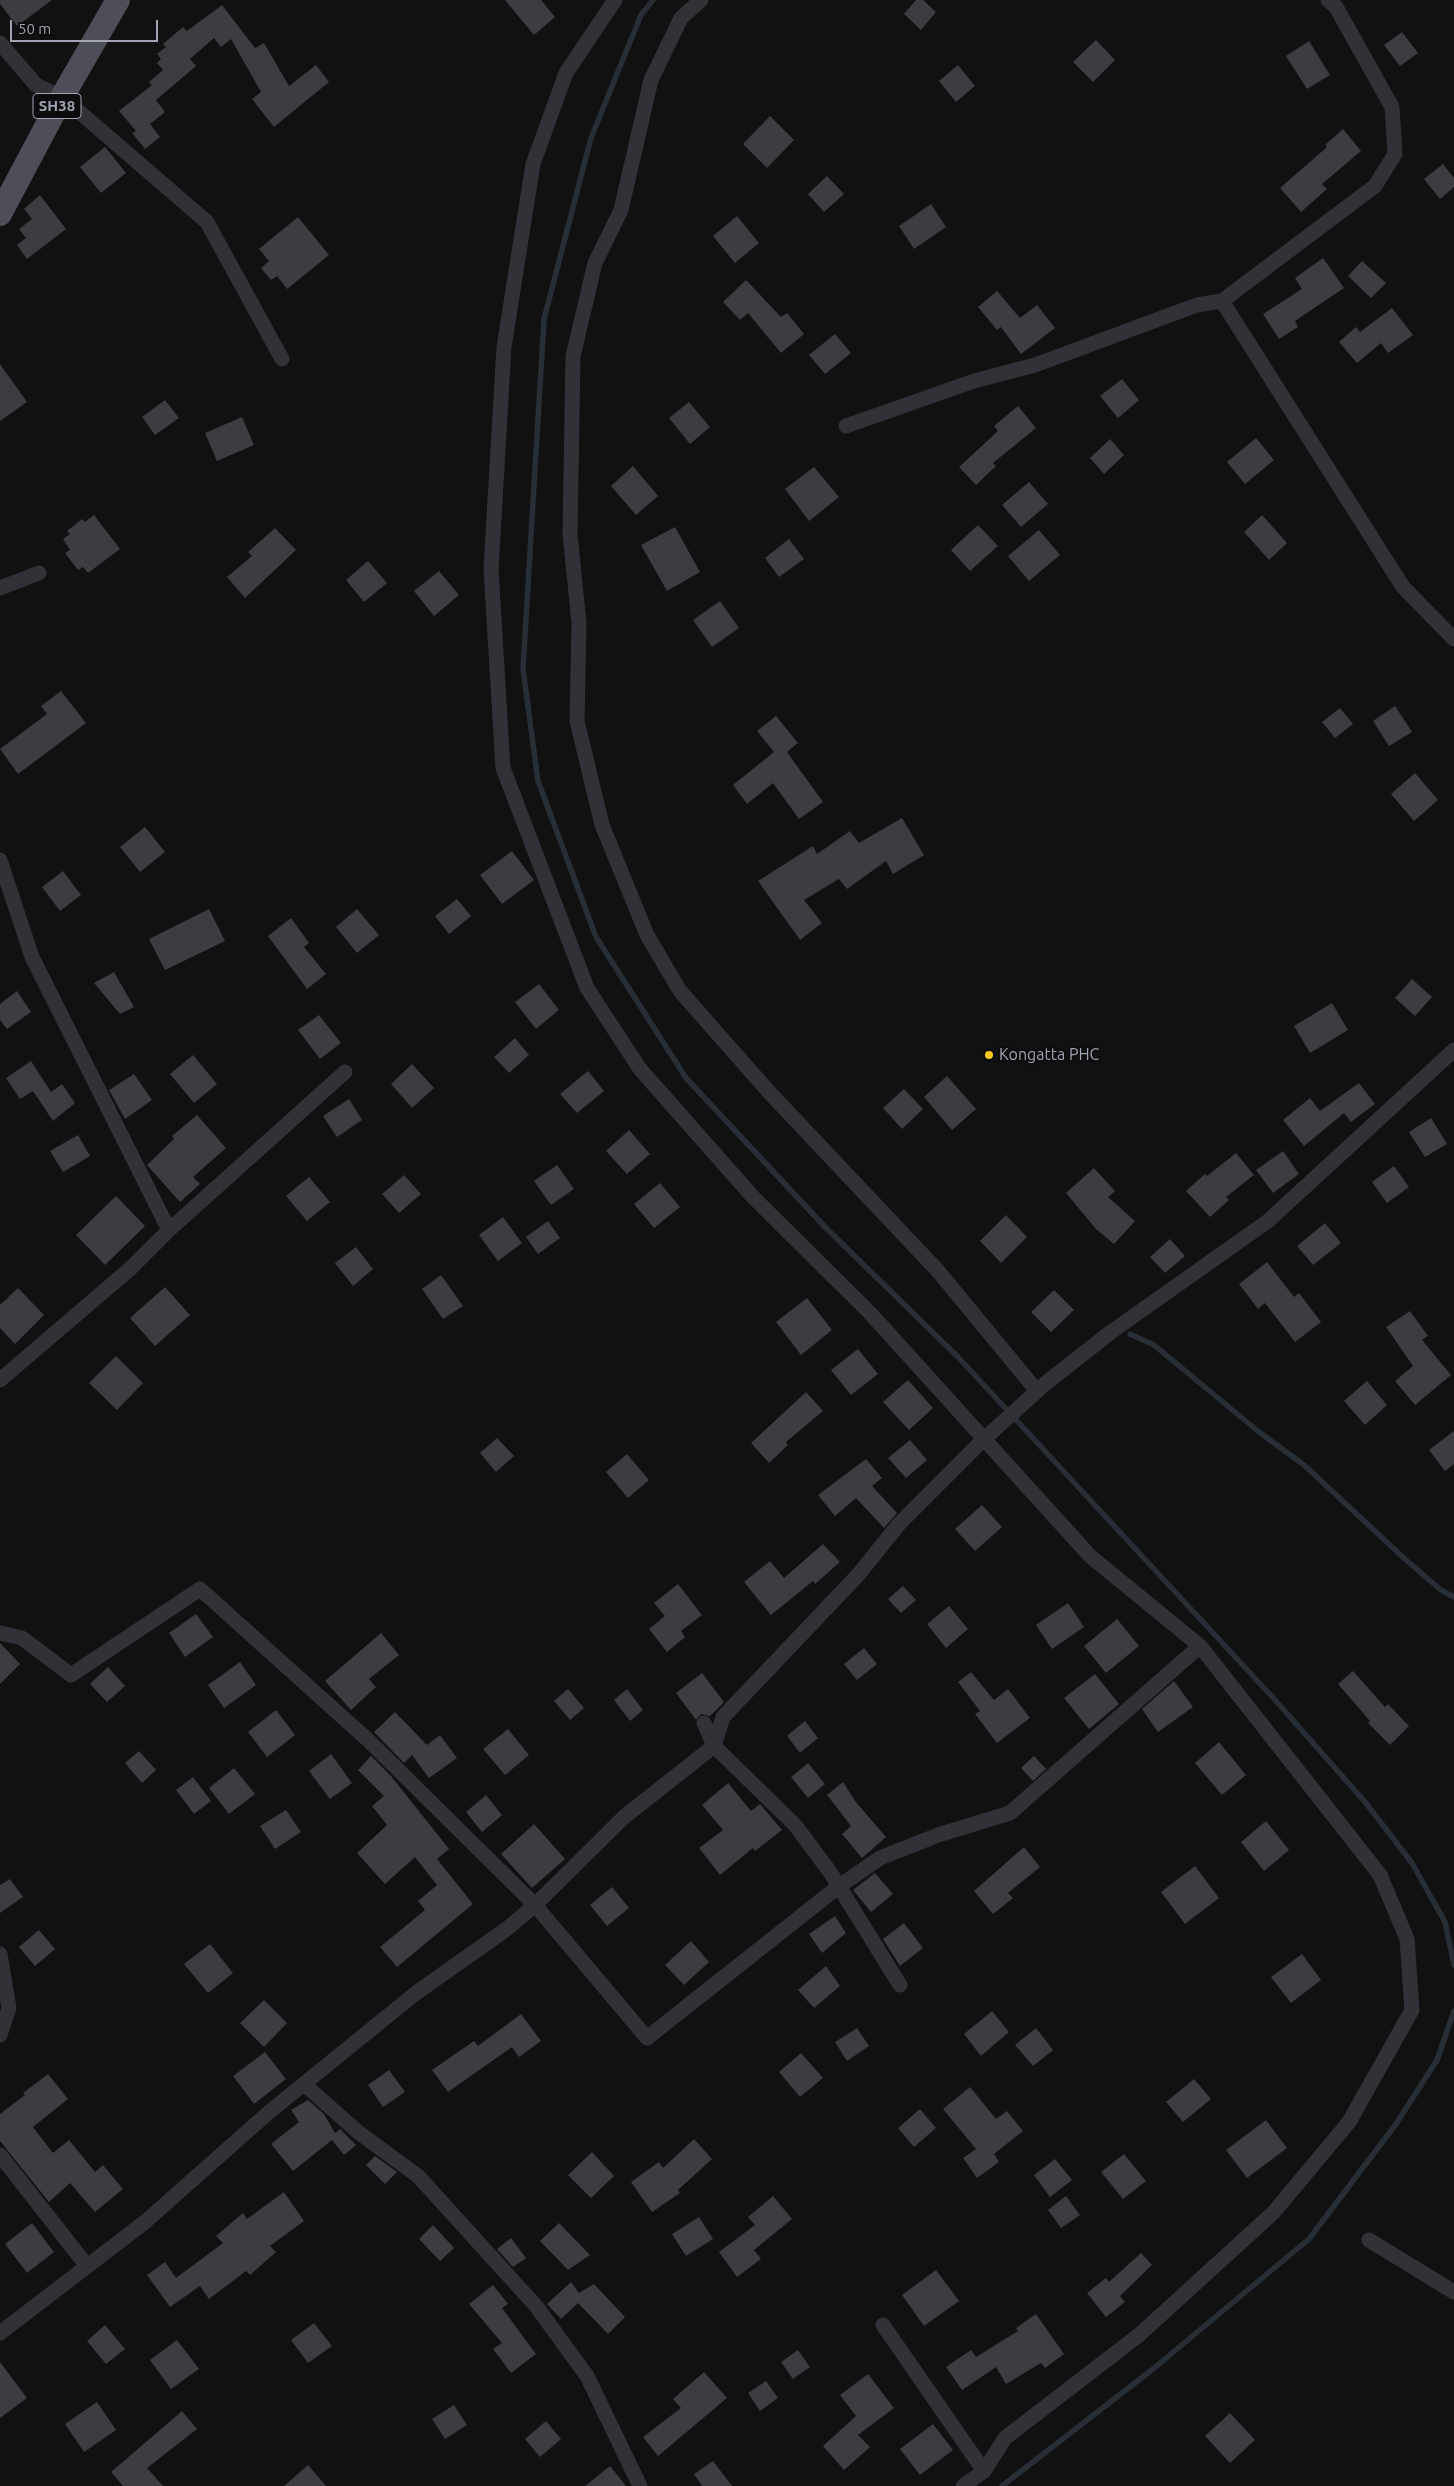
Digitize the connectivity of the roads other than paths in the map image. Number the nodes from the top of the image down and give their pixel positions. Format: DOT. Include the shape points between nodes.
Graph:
graph roads {
  1 [pos="118,0"];
  2 [pos="615,0"];
  3 [pos="701,0"];
  4 [pos="1328,0"];
  5 [pos="0,43"];
  6 [pos="62,97"];
  7 [pos="0,214"];
  8 [pos="1222,301"];
  9 [pos="282,360"];
  10 [pos="846,426"];
  11 [pos="38,573"];
  12 [pos="0,588"];
  13 [pos="1454,639"];
  14 [pos="0,860"];
  15 [pos="1454,1050"];
  16 [pos="345,1072"];
  17 [pos="169,1230"];
  18 [pos="0,1380"];
  19 [pos="1037,1391"];
  20 [pos="984,1439"];
  21 [pos="0,1633"];
  22 [pos="1200,1646"];
  23 [pos="704,1723"];
  24 [pos="714,1746"];
  25 [pos="838,1887"];
  26 [pos="535,1905"];
  27 [pos="0,1954"];
  28 [pos="900,1985"];
  29 [pos="0,2035"];
  30 [pos="304,2084"];
  31 [pos="0,2155"];
  32 [pos="1369,2240"];
  33 [pos="87,2266"];
  34 [pos="1454,2292"];
  35 [pos="883,2325"];
  36 [pos="0,2333"];
  37 [pos="984,2471"];
  38 [pos="640,2486"];
  39 [pos="963,2486"];
  1 -- 6 [label="main road, SH38"];
  2 -- 20 [label="street" via="566,73 533,164 504,347 491,569 503,768 587,988 640,1069 753,1197 870,1313"];
  3 -- 19 [label="street" via="681,18 651,80 621,210 595,263 573,356 570,534 579,623 577,721 602,825 647,935 680,991 769,1092 938,1270"];
  4 -- 8 [label="street" via="1336,7 1392,107 1395,154 1375,186"];
  5 -- 6 [label="street" via="36,85"];
  6 -- 7 [label="main road, SH38"];
  6 -- 9 [label="street" via="207,222"];
  8 -- 10 [label="street" via="1197,305 1035,365 974,380"];
  8 -- 13 [label="street" via="1403,587"];
  11 -- 12 [label="street"];
  14 -- 17 [label="street" via="32,957"];
  15 -- 19 [label="street" via="1268,1221 1111,1332"];
  16 -- 17 [label="street"];
  17 -- 18 [label="street" via="131,1268"];
  19 -- 20 [label="street"];
  20 -- 22 [label="street" via="1090,1556"];
  20 -- 24 [label="street" via="899,1524 858,1574 723,1717"];
  21 -- 26 [label="street" via="22,1638 71,1675 200,1590 368,1741"];
  22 -- 25 [label="street" via="1010,1813 938,1835 880,1858"];
  22 -- 37 [label="street" via="1380,1875 1407,1939 1412,2010 1349,2122 1273,2213 1139,2335 1005,2438"];
  23 -- 24 [label="street"];
  24 -- 25 [label="street" via="795,1825"];
  24 -- 26 [label="street" via="624,1817"];
  25 -- 26 [label="street" via="647,2038"];
  25 -- 28 [label="street"];
  26 -- 30 [label="street" via="416,1993"];
  27 -- 29 [label="street" via="9,2008"];
  30 -- 33 [label="street" via="146,2222"];
  30 -- 38 [label="street" via="358,2132 418,2176 536,2306 587,2376"];
  31 -- 33 [label="street"];
  32 -- 34 [label="street"];
  33 -- 36 [label="street"];
  35 -- 37 [label="street"];
  37 -- 39 [label="street"];
}
